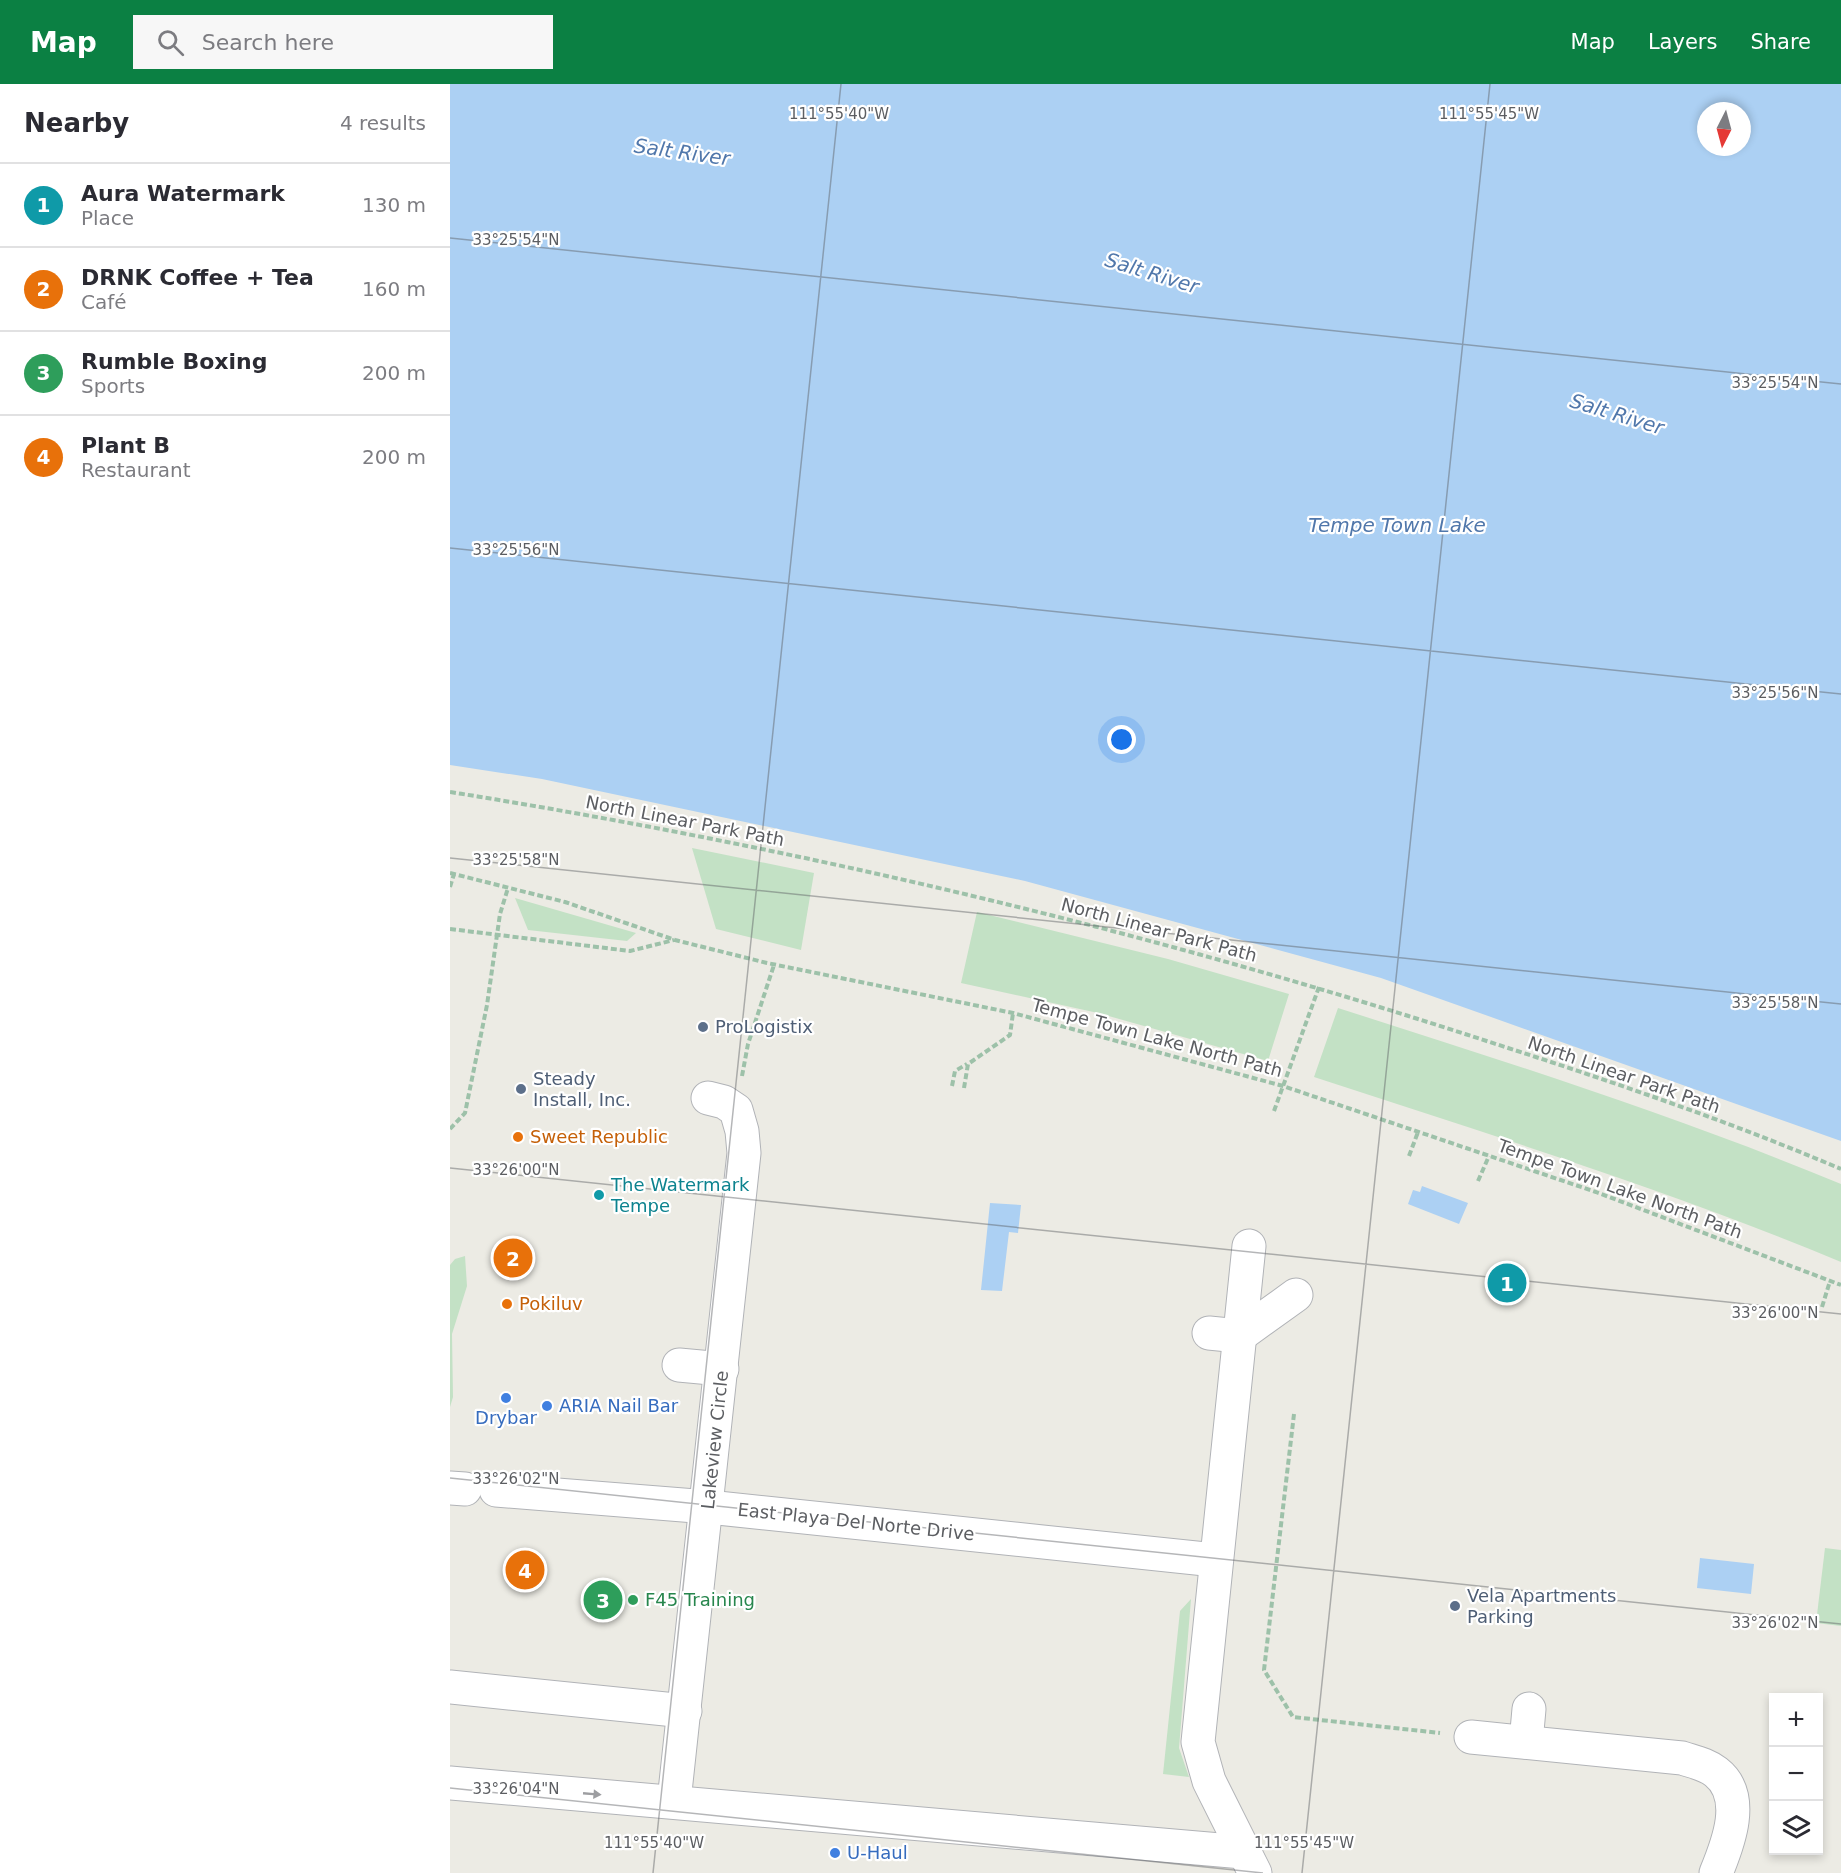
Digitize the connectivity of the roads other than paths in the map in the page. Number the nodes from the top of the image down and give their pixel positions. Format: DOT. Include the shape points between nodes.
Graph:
graph roads {
  1 [pos="722,1104"];
  2 [pos="1249,1246"];
  3 [pos="1296,1295"];
  4 [pos="1224,1335"];
  5 [pos="679,1365"];
  6 [pos="722,1369"];
  7 [pos="470,1489"];
  8 [pos="708,1507"];
  9 [pos="1215,1560"];
  10 [pos="450,1687"];
  11 [pos="1529,1709"];
  12 [pos="685,1711"];
  13 [pos="1471,1737"];
  14 [pos="1526,1742"];
  15 [pos="450,1783"];
  16 [pos="674,1801"];
  17 [pos="1249,1862"];
  18 [pos="1716,1873"];
  1 -- 6 [label="street, Lakeview Circle" via="742,1131 744,1153"];
  2 -- 4 [label="street"];
  3 -- 4 [label="street"];
  4 -- 9 [label="street"];
  5 -- 6 [label="street"];
  6 -- 8 [label="street, Lakeview Circle"];
  7 -- 8 [label="street, East Playa Del Norte Drive"];
  8 -- 9 [label="street, East Playa Del Norte Drive"];
  8 -- 12 [label="street, Lakeview Circle"];
  9 -- 17 [label="street" via="1198,1742 1209,1780"];
  10 -- 12 [label="street"];
  11 -- 14 [label="street"];
  12 -- 16 [label="street, Lakeview Circle"];
  13 -- 14 [label="street"];
  14 -- 18 [label="street" via="1682,1758 1718,1773 1732,1800 1733,1818"];
  15 -- 16 [label="street, one-way"];
  16 -- 17 [label="street"];
}
